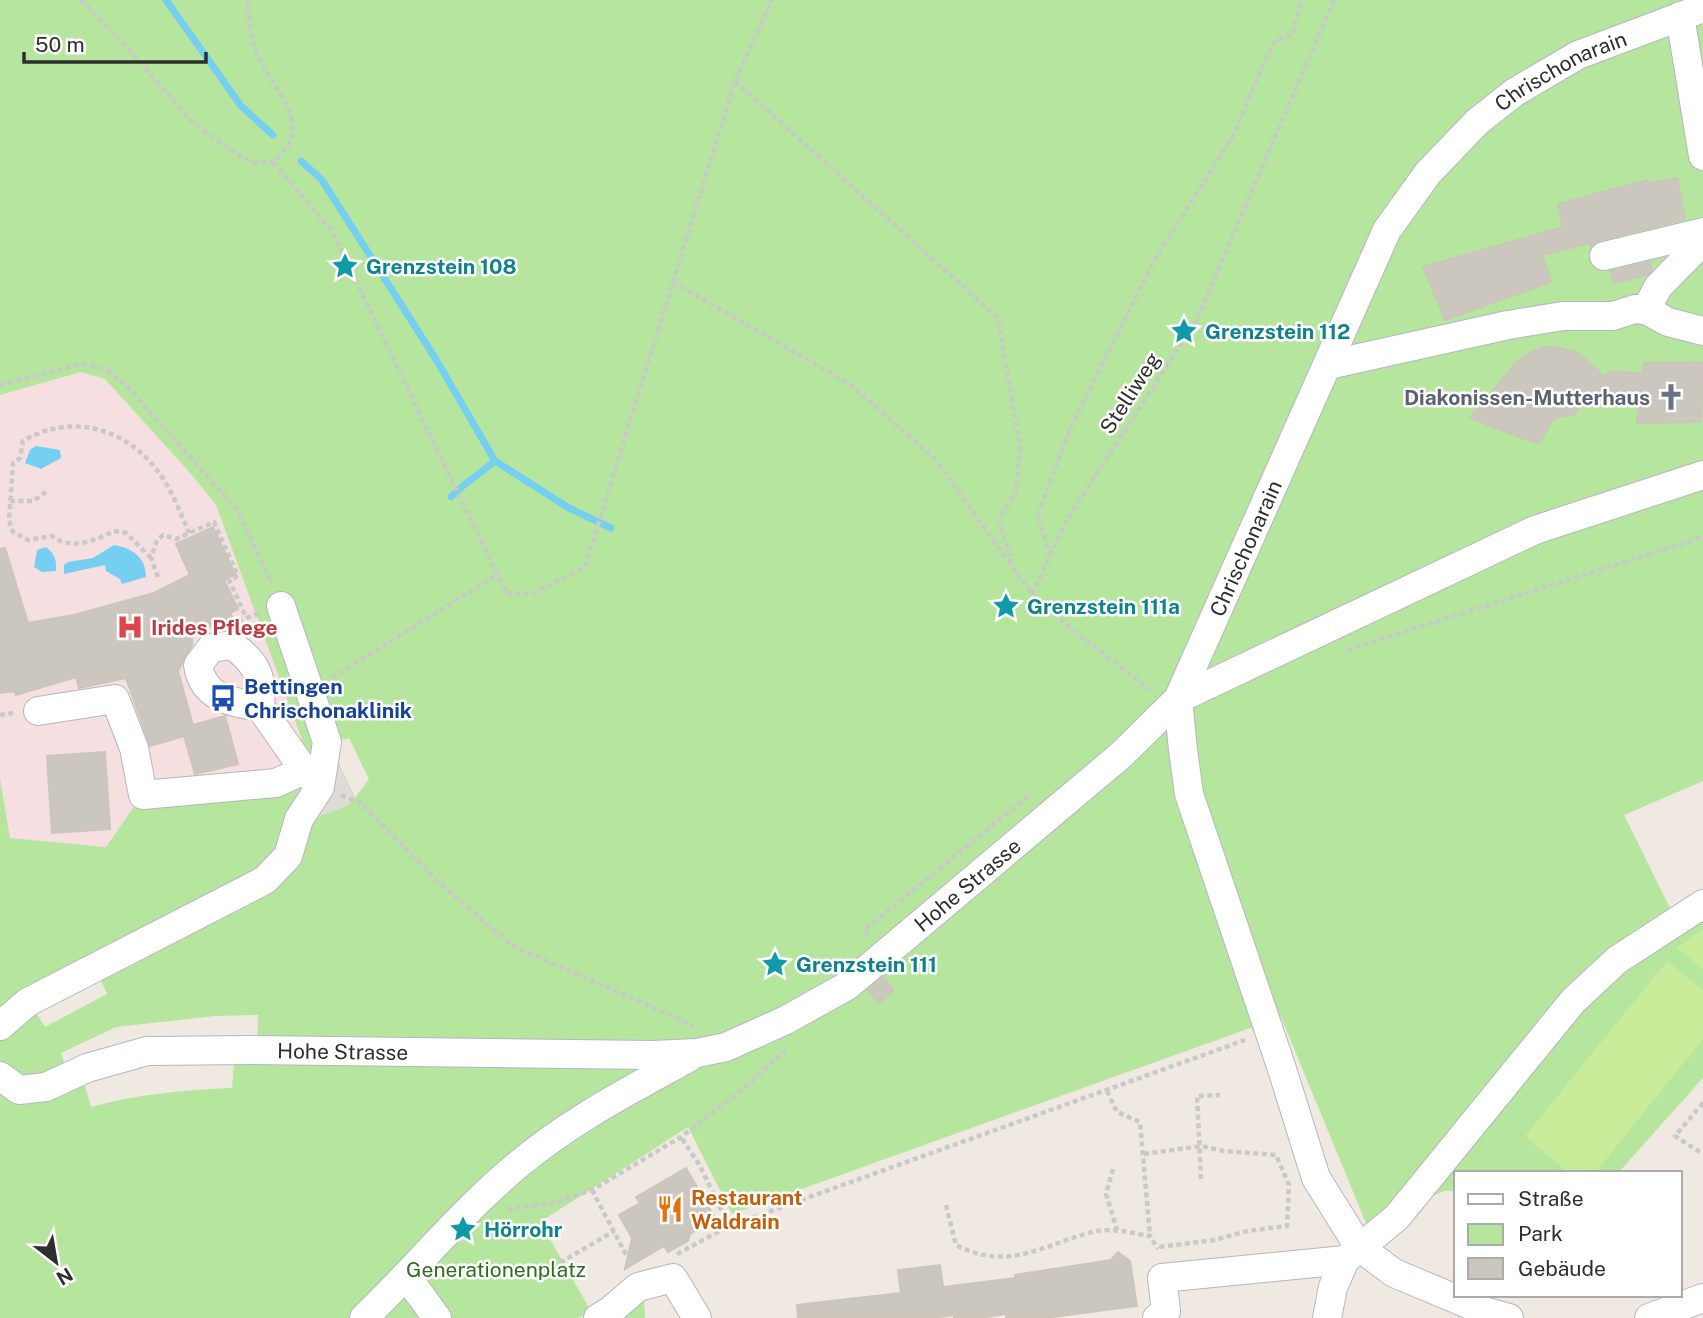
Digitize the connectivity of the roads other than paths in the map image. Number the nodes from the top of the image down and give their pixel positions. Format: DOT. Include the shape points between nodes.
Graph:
graph roads {
  1 [pos="1692,12"];
  2 [pos="1703,156"];
  3 [pos="1703,232"];
  4 [pos="1703,241"];
  5 [pos="1604,256"];
  6 [pos="1646,310"];
  7 [pos="1703,331"];
  8 [pos="1328,365"];
  9 [pos="1703,475"];
  10 [pos="281,607"];
  11 [pos="1178,699"];
  12 [pos="260,707"];
  13 [pos="38,711"];
  14 [pos="312,778"];
  15 [pos="1703,904"];
  16 [pos="0,1026"];
  17 [pos="696,1053"];
  18 [pos="0,1076"];
  19 [pos="1352,1254"];
  20 [pos="407,1277"];
  21 [pos="1703,1298"];
  22 [pos="364,1318"];
  23 [pos="438,1318"];
  24 [pos="598,1318"];
  25 [pos="697,1318"];
  26 [pos="1157,1318"];
  27 [pos="1327,1318"];
  28 [pos="1509,1318"];
  29 [pos="1649,1318"];
  1 -- 2 [label="street"];
  1 -- 8 [label="street, Chrischonarain" via="1578,55 1515,92 1477,122 1428,173 1387,230"];
  3 -- 5 [label="street"];
  4 -- 6 [label="street" via="1658,287"];
  6 -- 7 [label="street" via="1668,322"];
  6 -- 8 [label="street" via="1508,325"];
  8 -- 11 [label="street, Chrischonarain"];
  9 -- 11 [label="street" via="1535,530"];
  10 -- 14 [label="street" via="327,742"];
  11 -- 17 [label="street, Hohe Strasse" via="1121,755 847,986 726,1047"];
  11 -- 19 [label="street" via="1189,794 1316,1178"];
  12 -- 14 [label="street"];
  13 -- 14 [label="street" via="115,699 134,748 143,795"];
  14 -- 16 [label="street" via="288,856 265,880 28,1002"];
  15 -- 19 [label="street" via="1617,960 1573,1001 1397,1217"];
  17 -- 18 [label="street, Hohe Strasse" via="147,1051 87,1068 46,1087 19,1090"];
  17 -- 20 [label="street, Hohe Strasse" via="594,1110 518,1164"];
  19 -- 26 [label="street" via="1156,1279 1166,1311"];
  19 -- 27 [label="street" via="1333,1287"];
  19 -- 28 [label="street"];
  20 -- 22 [label="street, Hohe Strasse"];
  20 -- 23 [label="street"];
  21 -- 29 [label="street"];
  24 -- 25 [label="street" via="638,1287 673,1278"];
}
